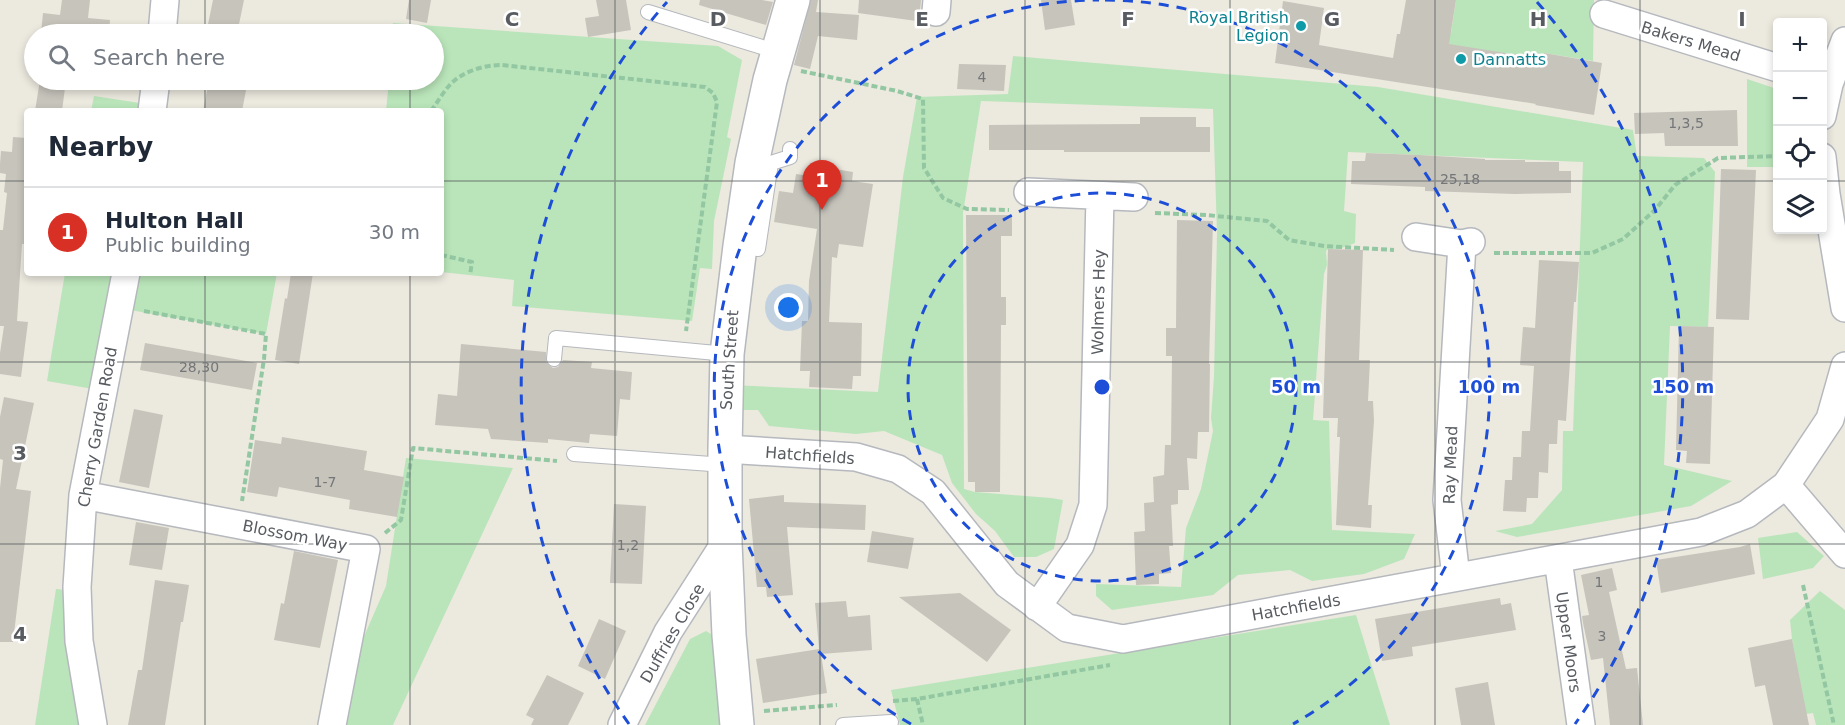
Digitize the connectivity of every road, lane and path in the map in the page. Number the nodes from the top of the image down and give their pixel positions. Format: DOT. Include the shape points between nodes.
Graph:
graph roads {
  1 [pos="165,0"];
  2 [pos="793,0"];
  3 [pos="648,12"];
  4 [pos="1604,14"];
  5 [pos="163,24"];
  6 [pos="1845,41"];
  7 [pos="776,58"];
  8 [pos="1773,66"];
  9 [pos="1827,80"];
  10 [pos="155,90"];
  11 [pos="152,108"];
  12 [pos="433,108"];
  13 [pos="790,149"];
  14 [pos="1773,156"];
  15 [pos="762,163"];
  16 [pos="1824,180"];
  17 [pos="1100,196"];
  18 [pos="1019,201"];
  19 [pos="1141,205"];
  20 [pos="1410,243"];
  21 [pos="1465,246"];
  22 [pos="444,256"];
  23 [pos="470,275"];
  24 [pos="125,276"];
  25 [pos="119,306"];
  26 [pos="1845,308"];
  27 [pos="684,350"];
  28 [pos="728,354"];
  29 [pos="554,359"];
  30 [pos="1845,366"];
  31 [pos="574,454"];
  32 [pos="725,457"];
  33 [pos="521,458"];
  34 [pos="1786,485"];
  35 [pos="83,495"];
  36 [pos="238,525"];
  37 [pos="725,543"];
  38 [pos="366,549"];
  39 [pos="1845,554"];
  40 [pos="1557,559"];
  41 [pos="1456,577"];
  42 [pos="1803,585"];
  43 [pos="1037,607"];
  44 [pos="882,701"];
  45 [pos="847,704"];
  46 [pos="737,719"];
  47 [pos="891,722"];
  48 [pos="93,725"];
  49 [pos="332,725"];
  50 [pos="622,725"];
  51 [pos="843,725"];
  52 [pos="923,725"];
  53 [pos="1581,725"];
  54 [pos="1834,725"];
  1 -- 5 [label="street"];
  2 -- 7 [label="street, South Street"];
  3 -- 7 [label="lane"];
  4 -- 8 [label="street, Bakers Mead"];
  6 -- 9 [label="street"];
  7 -- 15 [label="street, South Street"];
  7 -- 18 [label="path" via="923,99 924,168 944,198 967,209"];
  10 -- 11 [label="street"];
  12 -- 27 [label="path" via="449,85 488,65 705,87 712,93 717,102"];
  13 -- 15 [label="lane" via="790,157"];
  14 -- 21 [label="path" via="1718,158 1675,185 1623,239 1592,253"];
  15 -- 28 [label="street, South Street" via="740,246"];
  16 -- 26 [label="street"];
  17 -- 18 [label="street"];
  17 -- 19 [label="street"];
  17 -- 43 [label="street, Wolmers Hey" via="1093,505 1080,545"];
  19 -- 20 [label="path" via="1267,221 1289,240 1324,246"];
  20 -- 21 [label="street"];
  21 -- 41 [label="street, Ray Mead" via="1447,500"];
  22 -- 23 [label="path" via="472,262"];
  24 -- 25 [label="street, Cherry Garden Road"];
  25 -- 35 [label="street, Cherry Garden Road"];
  25 -- 36 [label="path" via="266,334"];
  27 -- 28 [label="lane"];
  27 -- 29 [label="lane" via="556,338"];
  28 -- 32 [label="street, South Street"];
  30 -- 34 [label="street, Hatchfields" via="1830,419"];
  31 -- 32 [label="lane"];
  32 -- 37 [label="street, South Street"];
  32 -- 43 [label="street, Hatchfields" via="856,457 897,469 933,492 1006,584"];
  33 -- 38 [label="path" via="413,448 401,520"];
  34 -- 39 [label="street"];
  34 -- 40 [label="street, Hatchfields" via="1746,514 1701,532"];
  35 -- 36 [label="street, Blossom Way"];
  35 -- 48 [label="street, Cherry Garden Road" via="77,598 79,641"];
  36 -- 38 [label="street, Blossom Way"];
  37 -- 46 [label="street, South Street"];
  37 -- 50 [label="street, Duffries Close" via="668,632"];
  38 -- 49 [label="street, Blossom Way"];
  40 -- 41 [label="street, Hatchfields"];
  40 -- 53 [label="street, Upper Moors"];
  41 -- 43 [label="street, Hatchfields" via="1123,639 1067,628"];
  42 -- 54 [label="path"];
  44 -- 52 [label="path" via="917,699"];
  45 -- 46 [label="path"];
  47 -- 51 [label="lane"];
}
